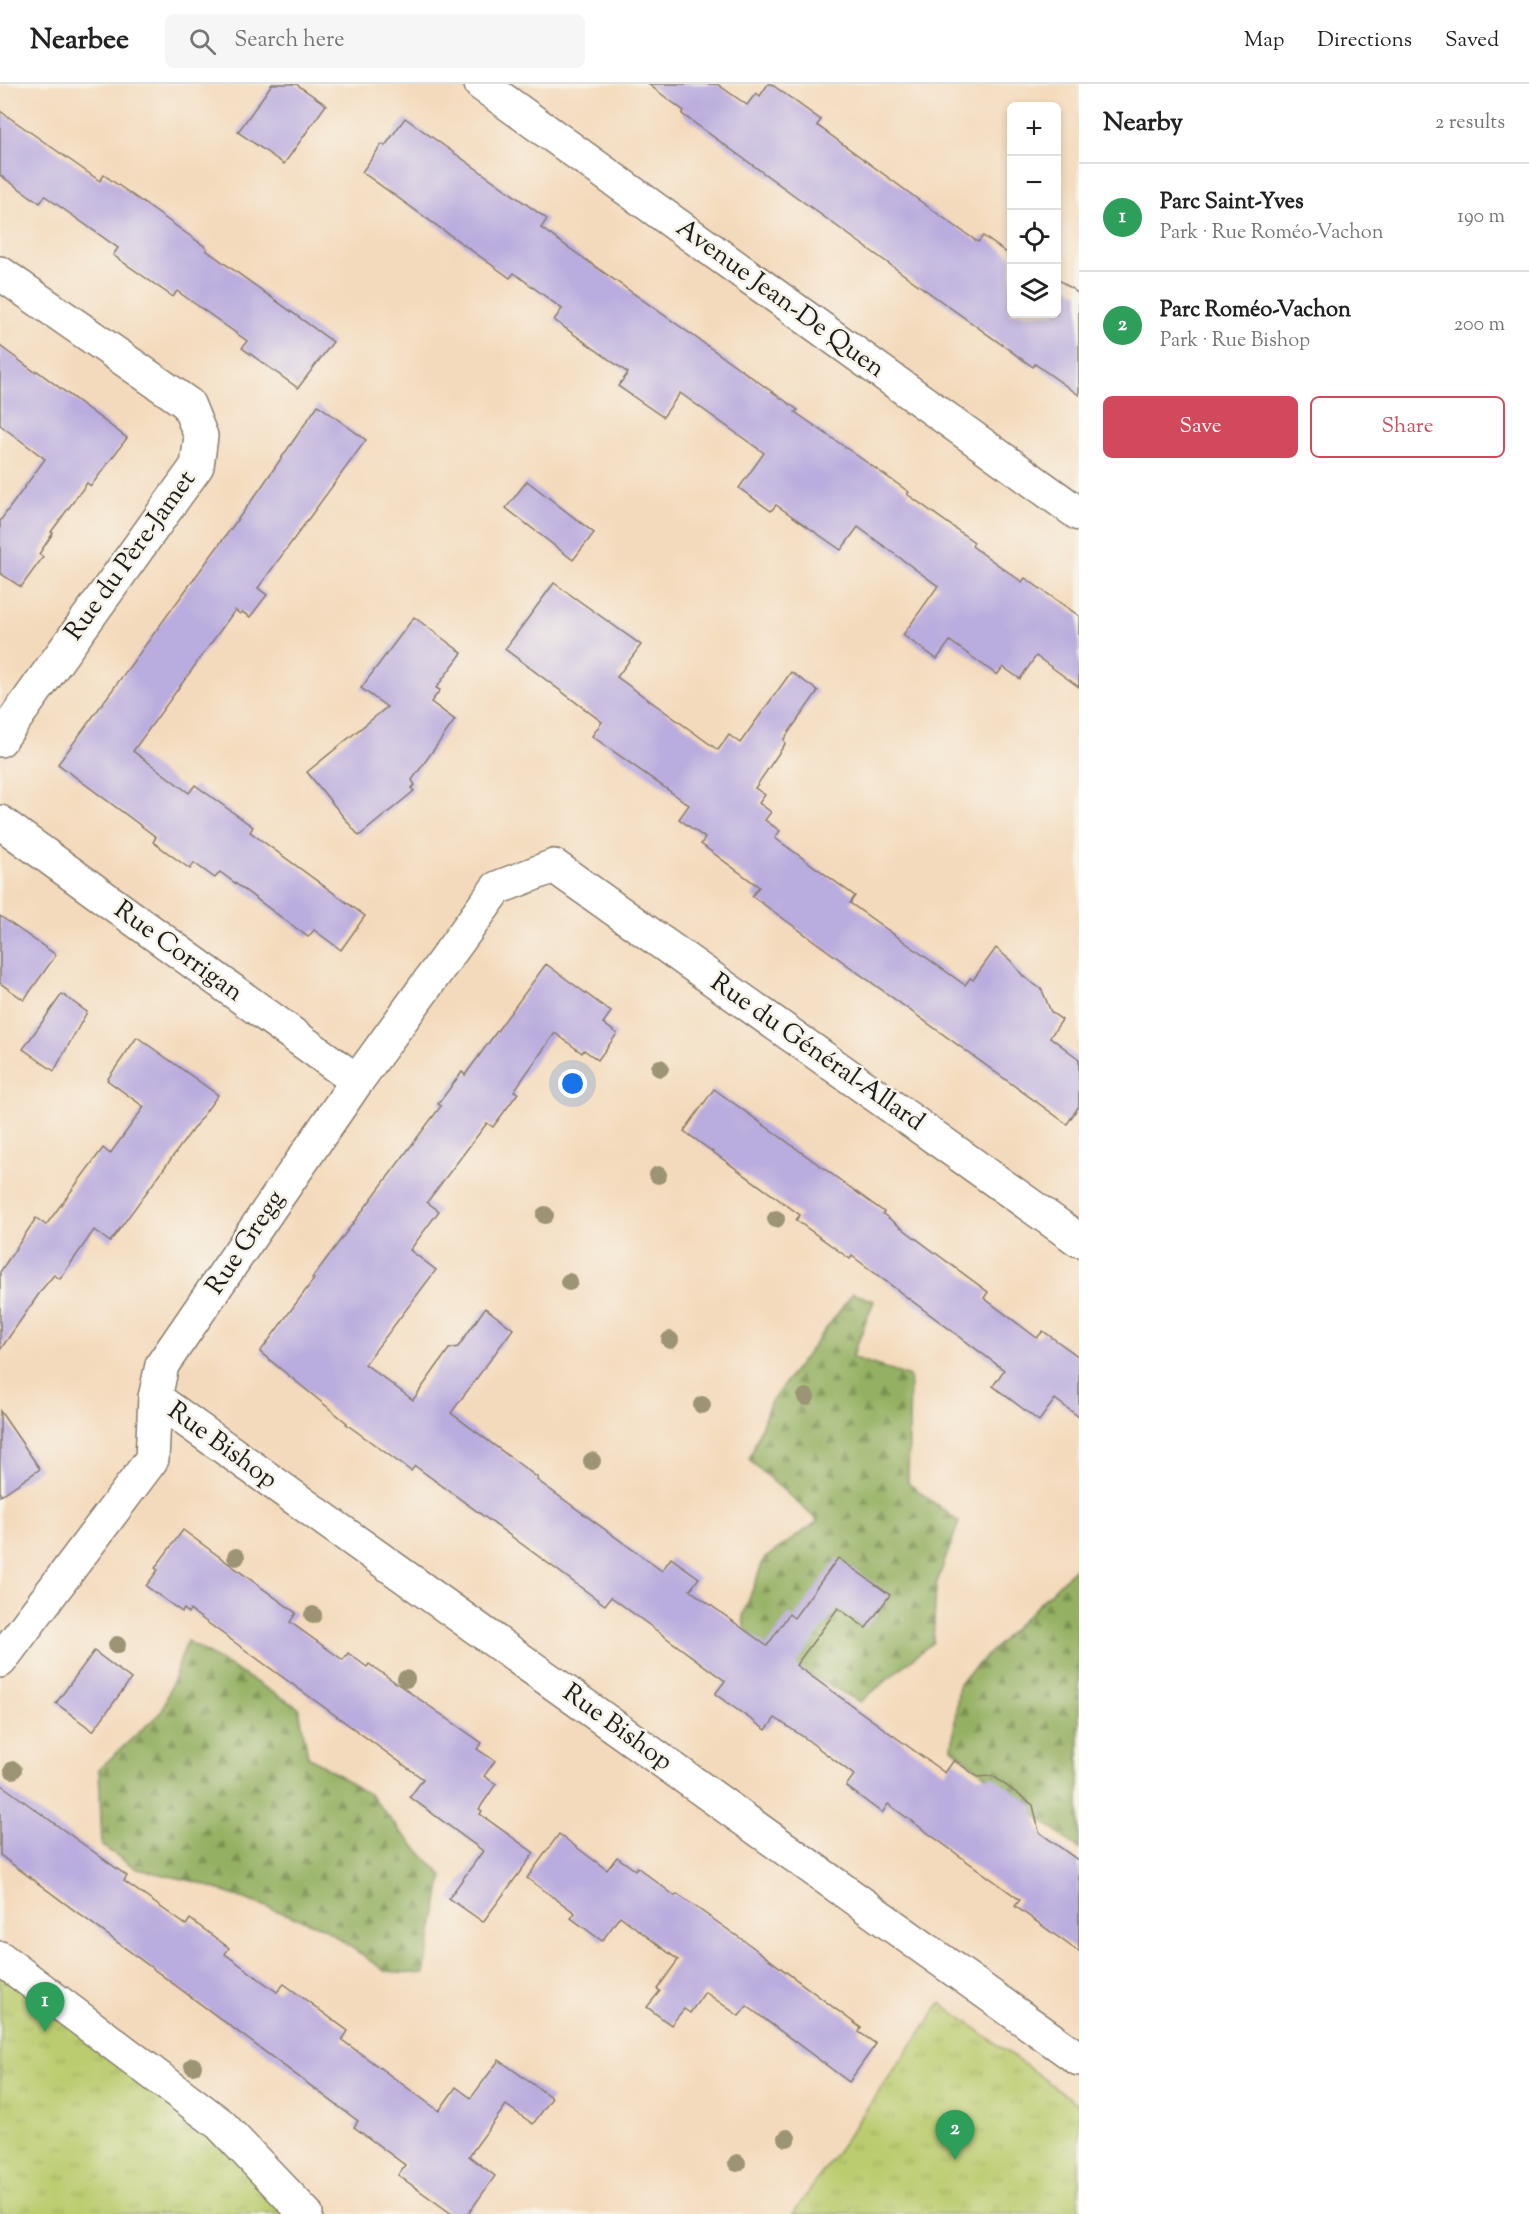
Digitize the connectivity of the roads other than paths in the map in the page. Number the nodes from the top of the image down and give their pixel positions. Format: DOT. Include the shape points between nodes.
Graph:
graph roads {
  1 [pos="481,84"];
  2 [pos="0,273"];
  3 [pos="1079,514"];
  4 [pos="0,740"];
  5 [pos="0,822"];
  6 [pos="554,866"];
  7 [pos="357,1081"];
  8 [pos="1079,1240"];
  9 [pos="155,1398"];
  10 [pos="0,1661"];
  11 [pos="0,1958"];
  12 [pos="1079,2059"];
  13 [pos="306,2214"];
  1 -- 3 [label="street, Avenue Jean-De Quen"];
  2 -- 4 [label="street, Rue du Père-Jamet" via="188,404 201,436 197,466"];
  5 -- 7 [label="street, Rue Corrigan"];
  6 -- 7 [label="street, Rue Gregg" via="496,888"];
  6 -- 8 [label="street, Rue du Général-Allard"];
  7 -- 9 [label="street, Rue Gregg" via="162,1365"];
  9 -- 10 [label="street, Rue Gregg" via="152,1459"];
  9 -- 12 [label="street, Rue Bishop"];
  11 -- 13 [label="street" via="220,2124"];
}
